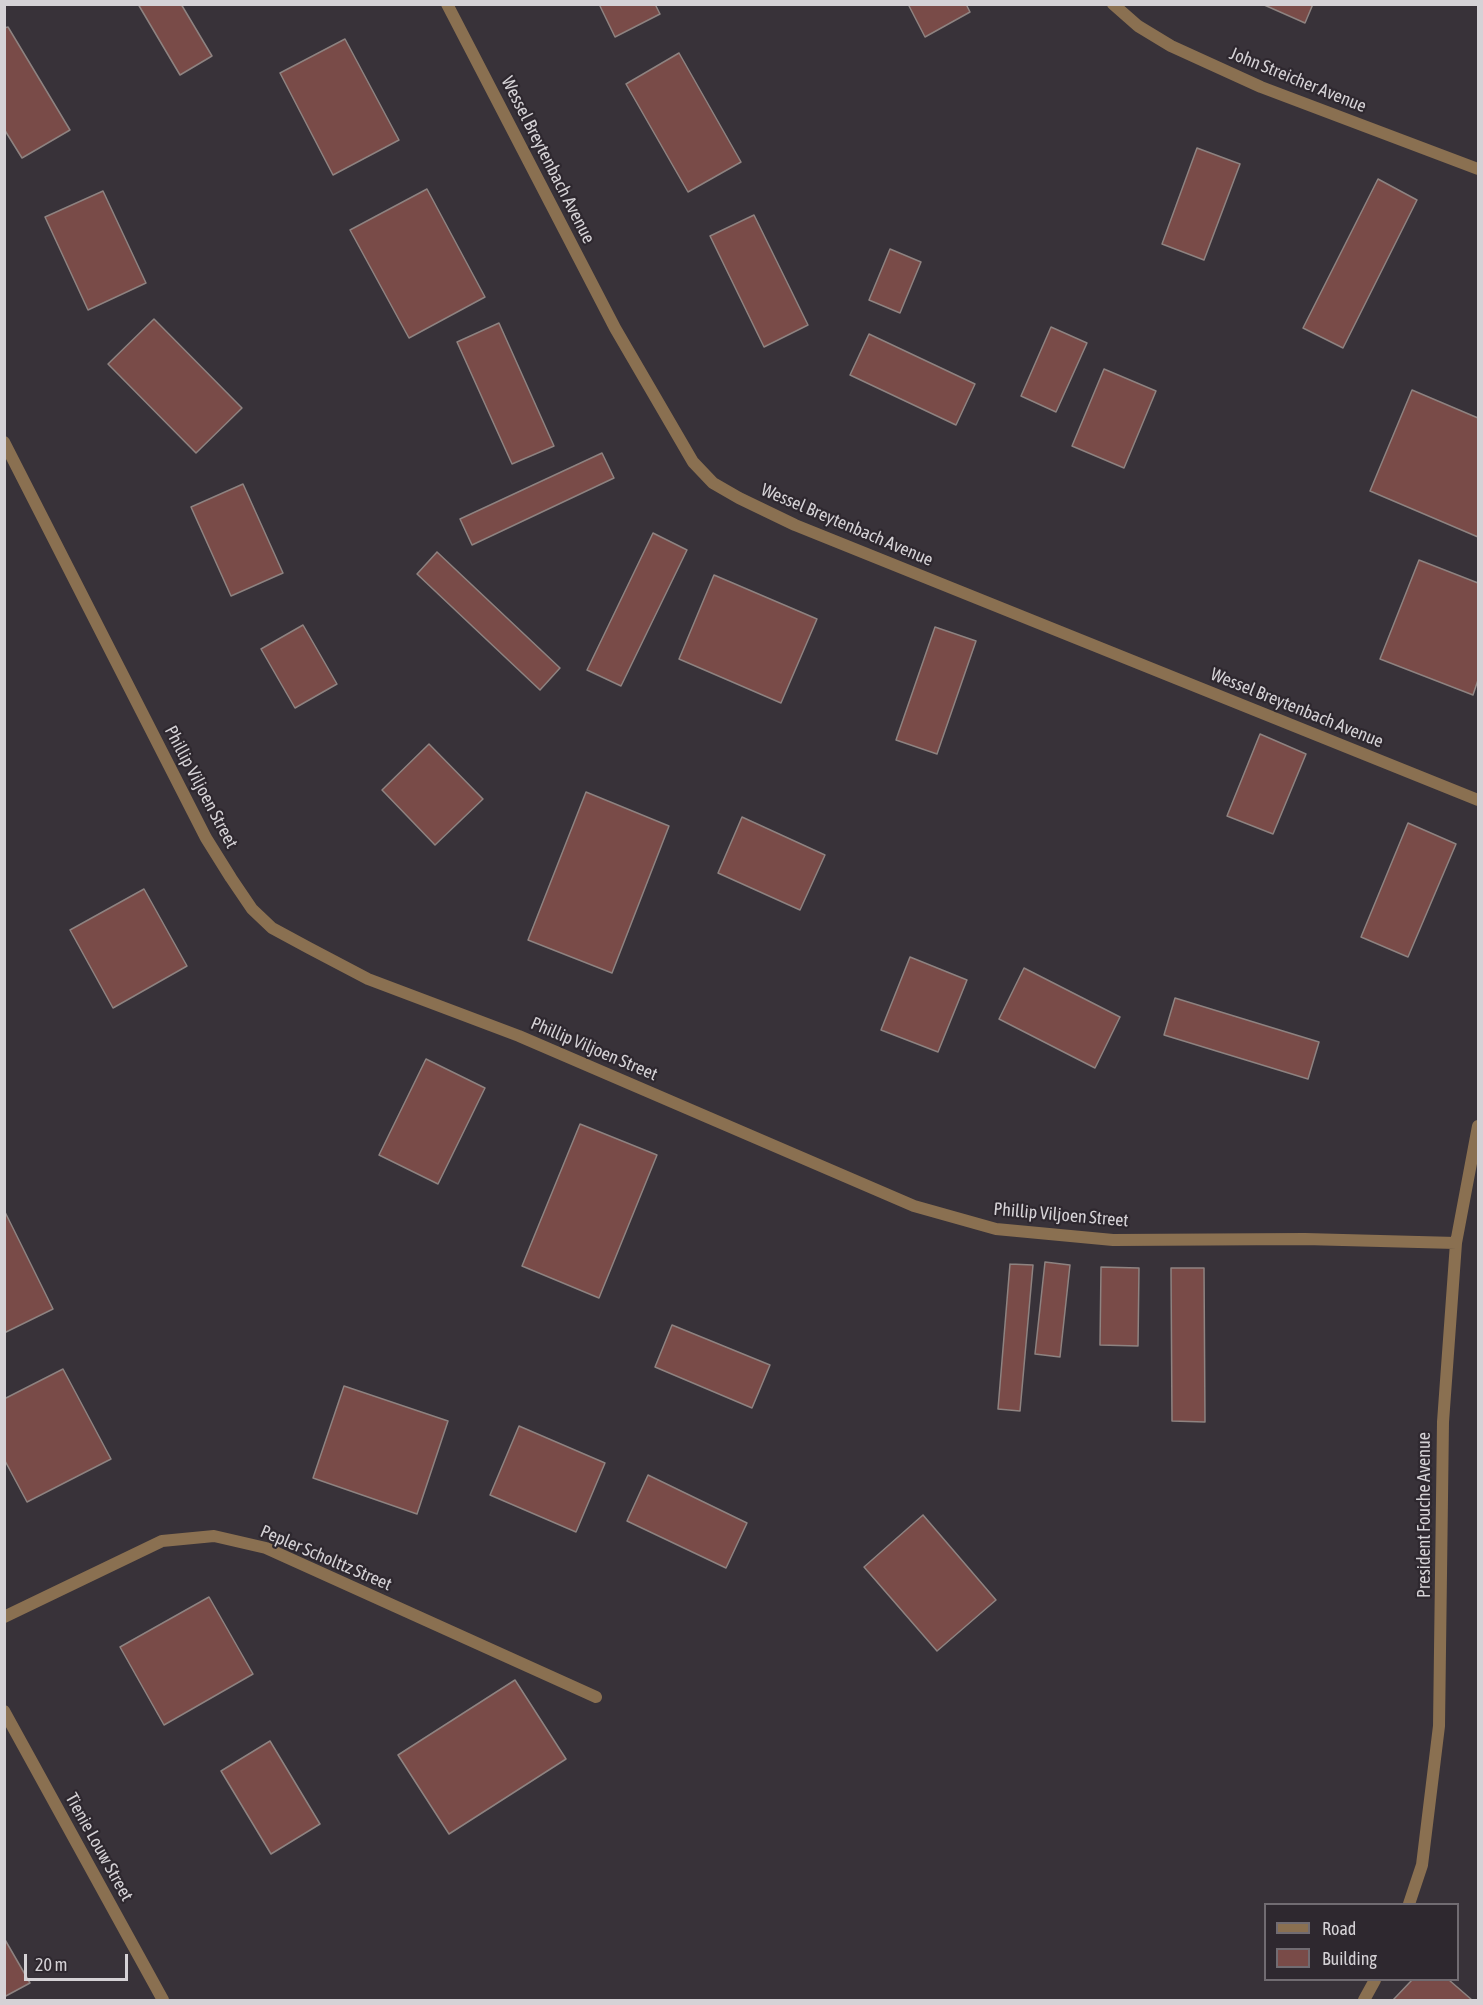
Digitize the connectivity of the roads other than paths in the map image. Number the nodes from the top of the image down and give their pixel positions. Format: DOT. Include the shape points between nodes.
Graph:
graph roads {
  1 [pos="447,4"];
  2 [pos="1113,4"];
  3 [pos="1479,169"];
  4 [pos="4,442"];
  5 [pos="1479,800"];
  6 [pos="1479,1126"];
  7 [pos="1456,1243"];
  8 [pos="4,1617"];
  9 [pos="596,1697"];
  10 [pos="4,1711"];
  11 [pos="1410,1903"];
  12 [pos="1375,1981"];
  13 [pos="163,2001"];
  14 [pos="1364,2001"];
  1 -- 5 [label="street, Wessel Breytenbach Avenue" via="615,328 693,462 713,483 795,525"];
  2 -- 3 [label="street, John Streicher Avenue" via="1137,26 1171,46 1241,78"];
  4 -- 7 [label="street, Phillip Viljoen Street" via="212,848 252,909 272,928 368,979 519,1036 914,1206 996,1229 1113,1240"];
  6 -- 7 [label="street, President Fouche Avenue"];
  7 -- 11 [label="street, President Fouche Avenue" via="1443,1422 1439,1726 1422,1865"];
  8 -- 9 [label="street, Pepler Scholttz Street" via="162,1542 214,1536 266,1548"];
  10 -- 13 [label="street, Tienie Louw Street"];
  12 -- 14 [label="street"];
}
